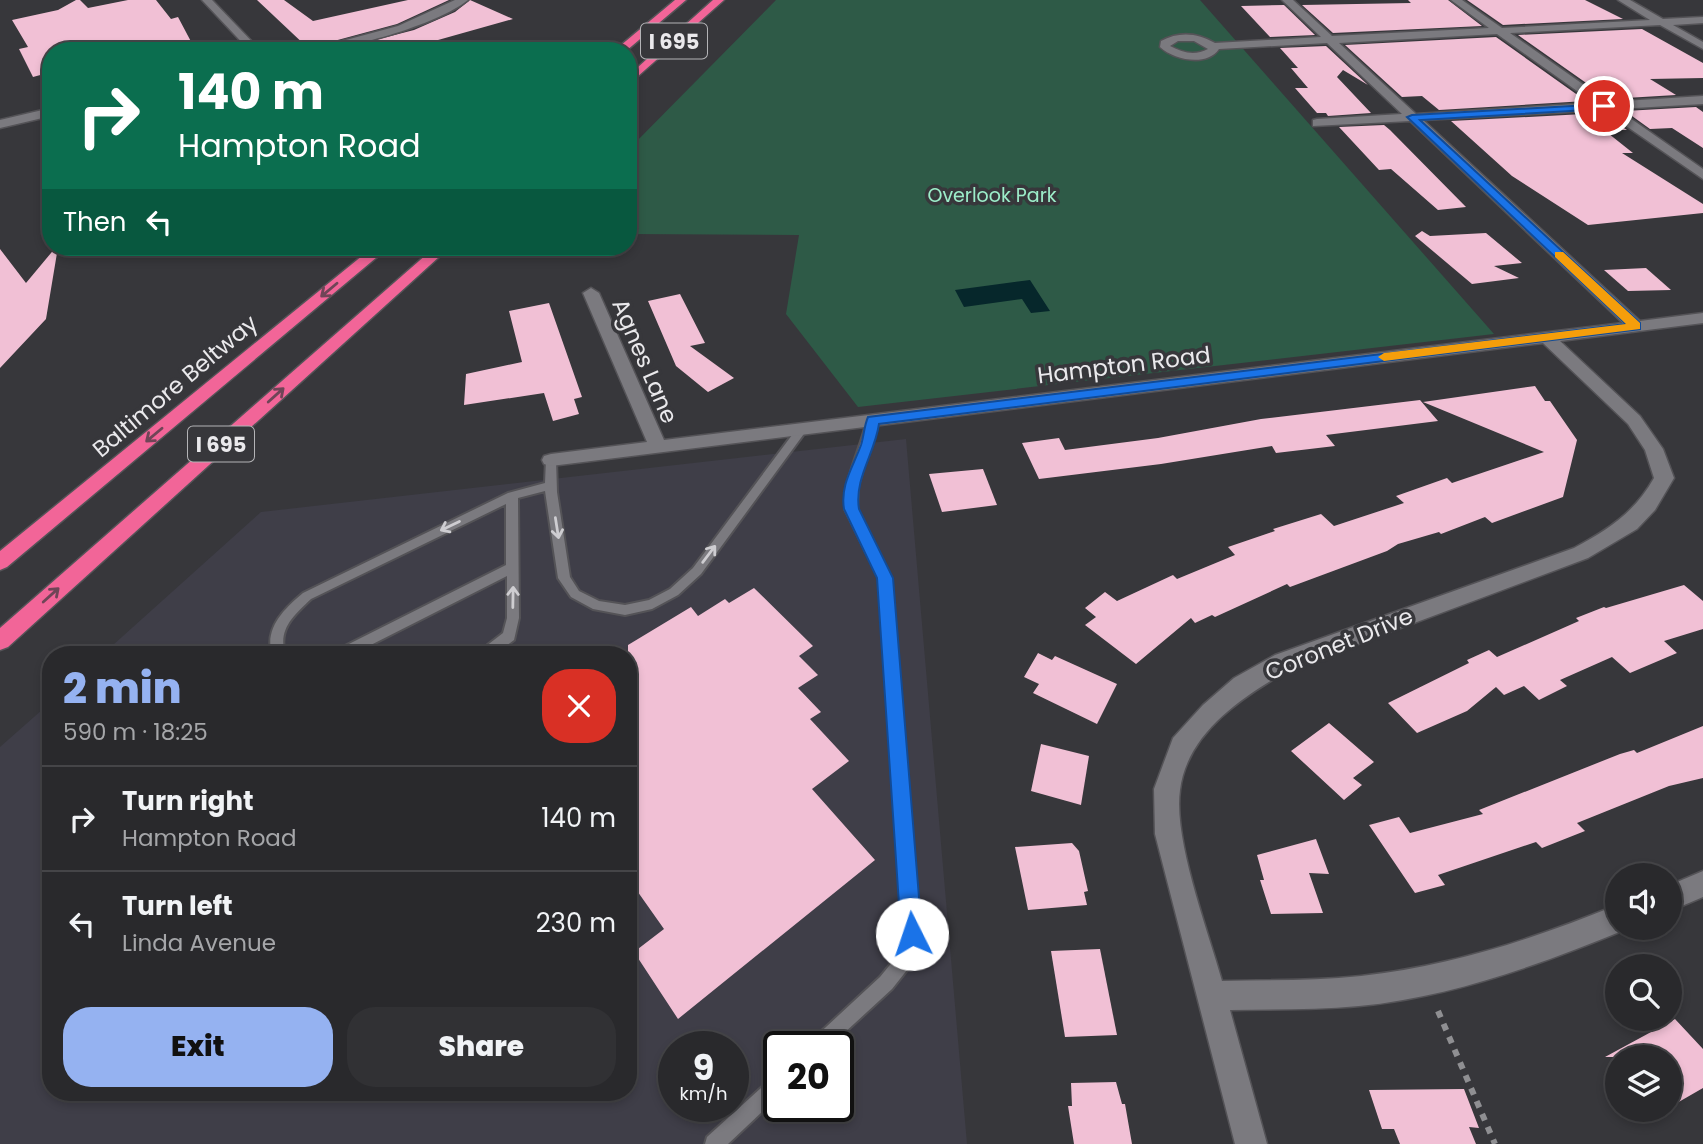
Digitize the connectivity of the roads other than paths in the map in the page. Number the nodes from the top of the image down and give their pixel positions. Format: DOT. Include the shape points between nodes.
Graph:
graph roads {
  1 [pos="207,0"];
  2 [pos="463,0"];
  3 [pos="681,0"];
  4 [pos="719,0"];
  5 [pos="1287,0"];
  6 [pos="1456,0"];
  7 [pos="1623,0"];
  8 [pos="1703,20"];
  9 [pos="1661,22"];
  10 [pos="1498,31"];
  11 [pos="1328,40"];
  12 [pos="247,42"];
  13 [pos="346,42"];
  14 [pos="630,42"];
  15 [pos="1213,46"];
  16 [pos="1703,46"];
  17 [pos="637,74"];
  18 [pos="1703,100"];
  19 [pos="1604,106"];
  20 [pos="42,114"];
  21 [pos="1412,117"];
  22 [pos="1317,123"];
  23 [pos="0,124"];
  24 [pos="1703,176"];
  25 [pos="371,256"];
  26 [pos="433,256"];
  27 [pos="591,292"];
  28 [pos="1703,318"];
  29 [pos="1636,326"];
  30 [pos="1547,337"];
  31 [pos="873,420"];
  32 [pos="803,429"];
  33 [pos="657,447"];
  34 [pos="551,460"];
  35 [pos="551,485"];
  36 [pos="512,496"];
  37 [pos="0,562"];
  38 [pos="513,567"];
  39 [pos="0,641"];
  40 [pos="276,646"];
  41 [pos="358,646"];
  42 [pos="496,646"];
  43 [pos="1703,884"];
  44 [pos="1682,893"];
  45 [pos="1605,924"];
  46 [pos="1213,996"];
  47 [pos="834,1031"];
  48 [pos="763,1098"];
  49 [pos="714,1144"];
  50 [pos="1251,1144"];
  1 -- 12 [label="street"];
  2 -- 13 [label="street" via="402,28"];
  3 -- 14 [label="highway, I 695"];
  4 -- 17 [label="highway, I 695"];
  5 -- 11 [label="street"];
  6 -- 10 [label="street"];
  7 -- 9 [label="street"];
  8 -- 9 [label="street"];
  9 -- 10 [label="street"];
  9 -- 16 [label="street"];
  10 -- 11 [label="street"];
  10 -- 19 [label="street"];
  11 -- 15 [label="street"];
  11 -- 21 [label="street"];
  18 -- 19 [label="street"];
  19 -- 21 [label="street"];
  19 -- 24 [label="street"];
  20 -- 23 [label="street"];
  21 -- 22 [label="street"];
  21 -- 29 [label="street"];
  25 -- 37 [label="highway, Baltimore Beltway / I 695, one-way"];
  39 -- 26 [label="highway, I 695, one-way"];
  27 -- 33 [label="street, Agnes Lane"];
  28 -- 29 [label="street, Hampton Road"];
  29 -- 30 [label="street, Hampton Road"];
  30 -- 31 [label="street, Hampton Road"];
  30 -- 46 [label="street, Coronet Drive" via="1634,420 1654,449 1664,478 1650,506 1620,533 1581,553 1283,662 1242,685 1211,712 1182,746 1167,789 1168,834"];
  31 -- 32 [label="street, Hampton Road"];
  31 -- 47 [label="lane" via="850,498 885,578 912,934 905,959 886,983"];
  32 -- 33 [label="street, Hampton Road"];
  35 -- 32 [label="lane, one-way" via="564,578 575,594 597,606 625,610 674,593 696,571"];
  33 -- 34 [label="street, Hampton Road"];
  34 -- 35 [label="lane"];
  35 -- 36 [label="lane"];
  36 -- 38 [label="lane"];
  36 -- 40 [label="lane, one-way" via="307,596 290,610 278,629"];
  38 -- 41 [label="lane"];
  42 -- 38 [label="lane, one-way" via="509,636 513,618"];
  43 -- 44 [label="street"];
  45 -- 46 [label="street" via="1532,954 1455,974 1360,990"];
  46 -- 50 [label="street, Coronet Drive"];
  48 -- 49 [label="lane"];
}
